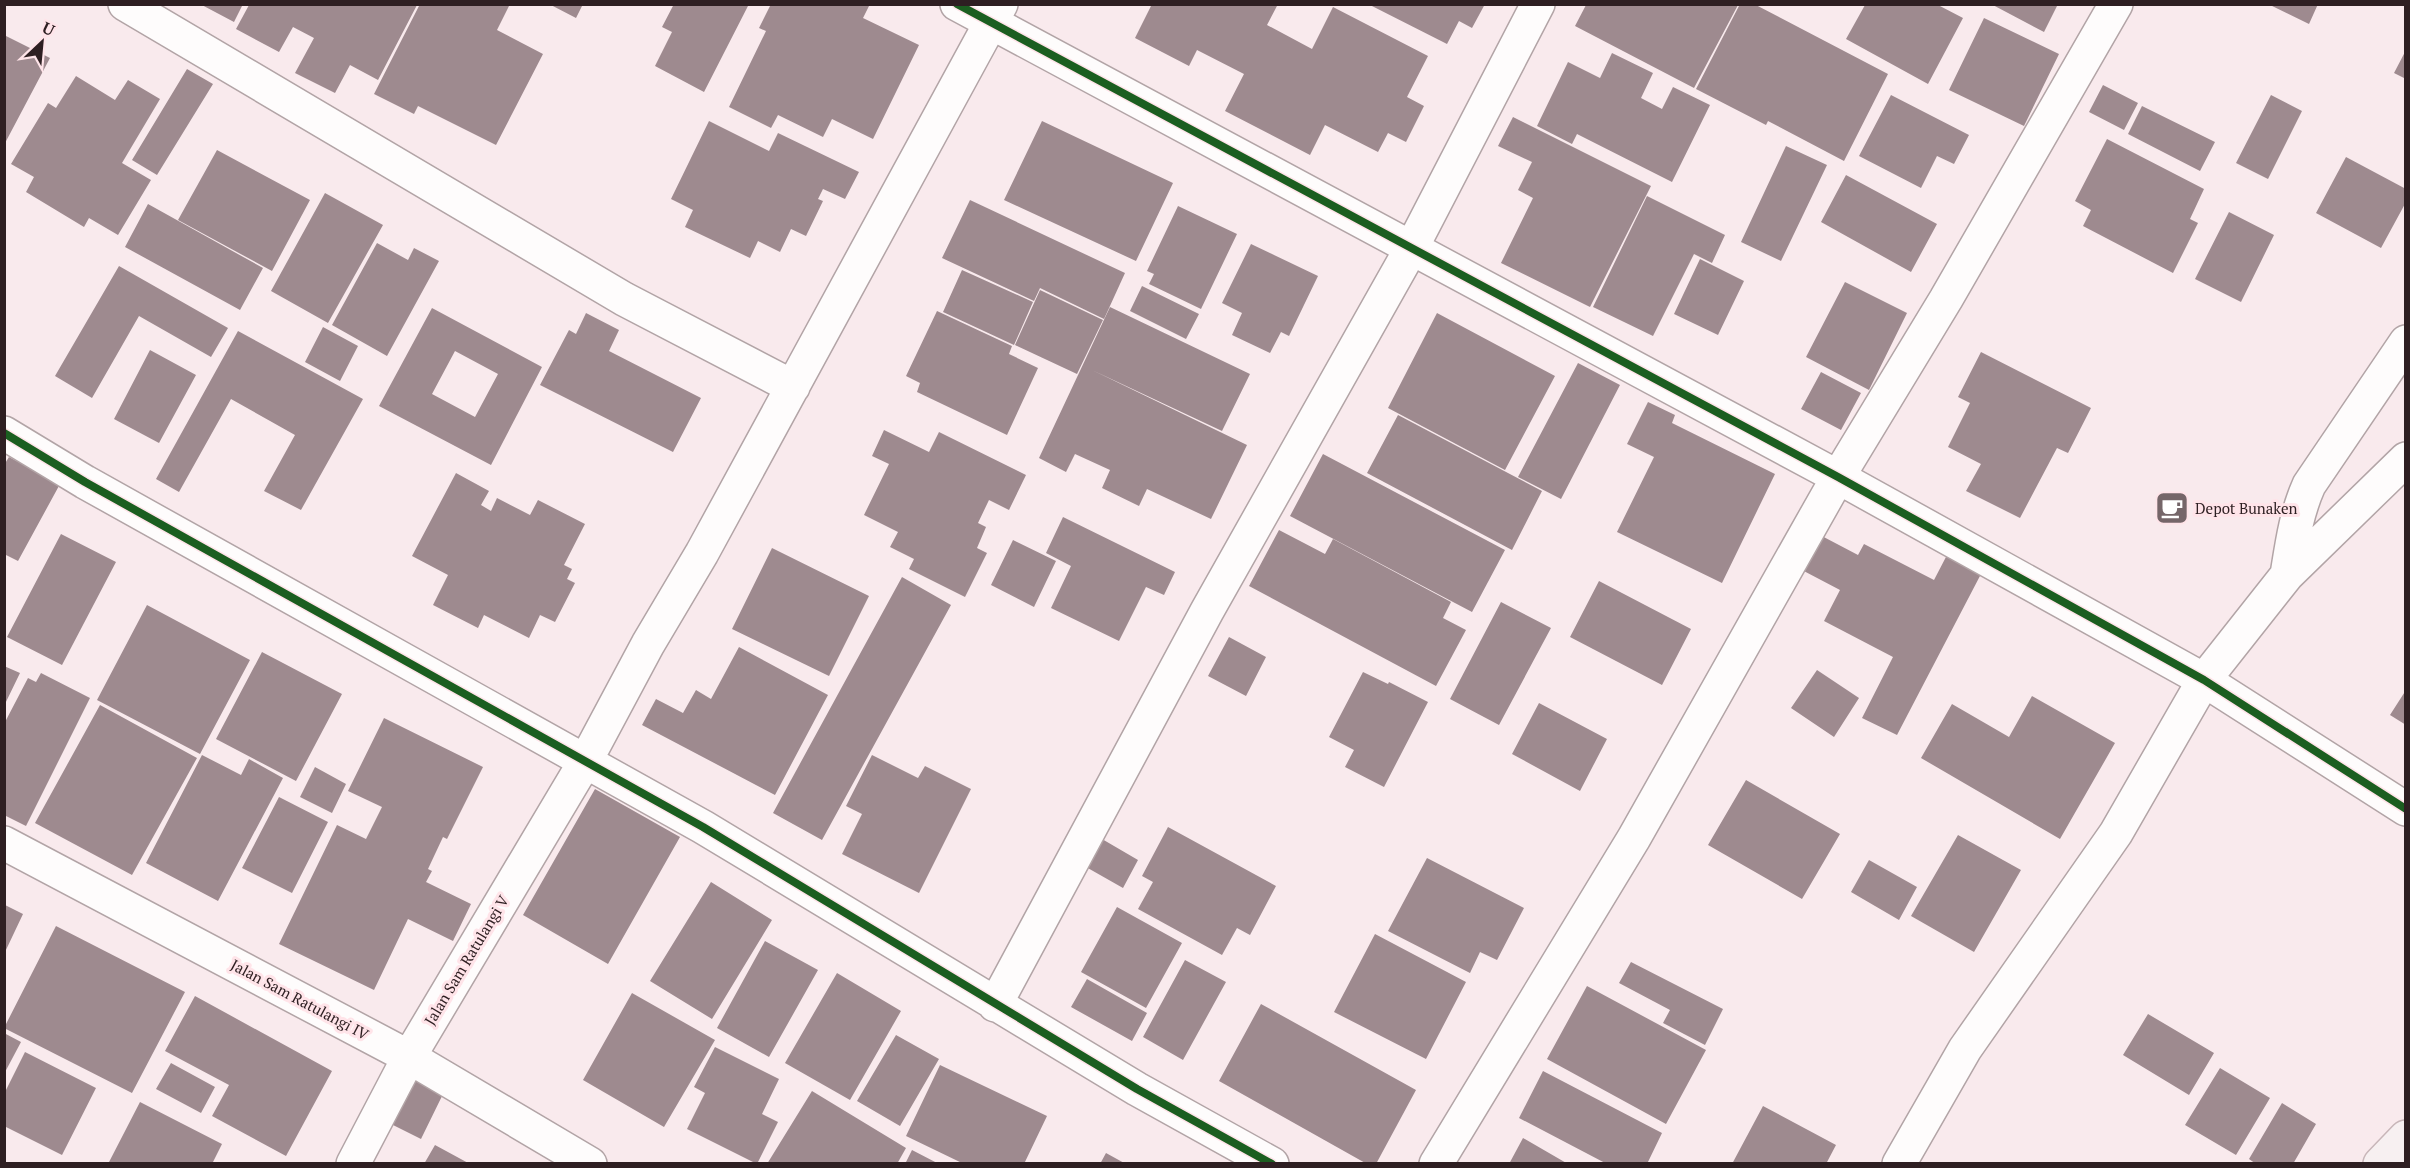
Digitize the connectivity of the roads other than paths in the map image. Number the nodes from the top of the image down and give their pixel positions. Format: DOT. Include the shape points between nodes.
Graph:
graph roads {
  1 [pos="125,4"];
  2 [pos="957,4"];
  3 [pos="1538,4"];
  4 [pos="2115,4"];
  5 [pos="996,14"];
  6 [pos="1411,249"];
  7 [pos="2406,342"];
  8 [pos="793,387"];
  9 [pos="4,433"];
  10 [pos="2406,459"];
  11 [pos="1838,477"];
  12 [pos="2287,575"];
  13 [pos="2204,680"];
  14 [pos="586,760"];
  15 [pos="2406,809"];
  16 [pos="4,843"];
  17 [pos="994,1005"];
  18 [pos="409,1057"];
  19 [pos="2406,1137"];
  20 [pos="353,1164"];
  21 [pos="590,1164"];
  22 [pos="1272,1164"];
  23 [pos="1436,1164"];
  24 [pos="1899,1164"];
  25 [pos="2380,1164"];
  1 -- 8 [label="street" via="624,299"];
  2 -- 5 [label="street"];
  3 -- 6 [label="street"];
  4 -- 11 [label="street" via="1946,299"];
  5 -- 6 [label="street" via="1155,109"];
  5 -- 8 [label="street, Jalan Sam Ratulangi V"];
  6 -- 11 [label="street"];
  6 -- 17 [label="street" via="1201,621"];
  7 -- 12 [label="street" via="2309,485 2296,521"];
  8 -- 14 [label="street, Jalan Sam Ratulangi V"];
  9 -- 14 [label="street"];
  10 -- 12 [label="street"];
  11 -- 13 [label="street"];
  11 -- 23 [label="street" via="1634,838"];
  12 -- 13 [label="street"];
  13 -- 15 [label="street"];
  13 -- 24 [label="street" via="2115,833 1965,1049"];
  14 -- 17 [label="street"];
  14 -- 18 [label="street, Jalan Sam Ratulangi V"];
  16 -- 18 [label="street, Jalan Sam Ratulangi IV"];
  17 -- 22 [label="street"];
  18 -- 20 [label="street, Jalan Sam Ratulangi V"];
  18 -- 21 [label="street, Jalan Sam Ratulangi IV"];
  19 -- 25 [label="main road"];
}
